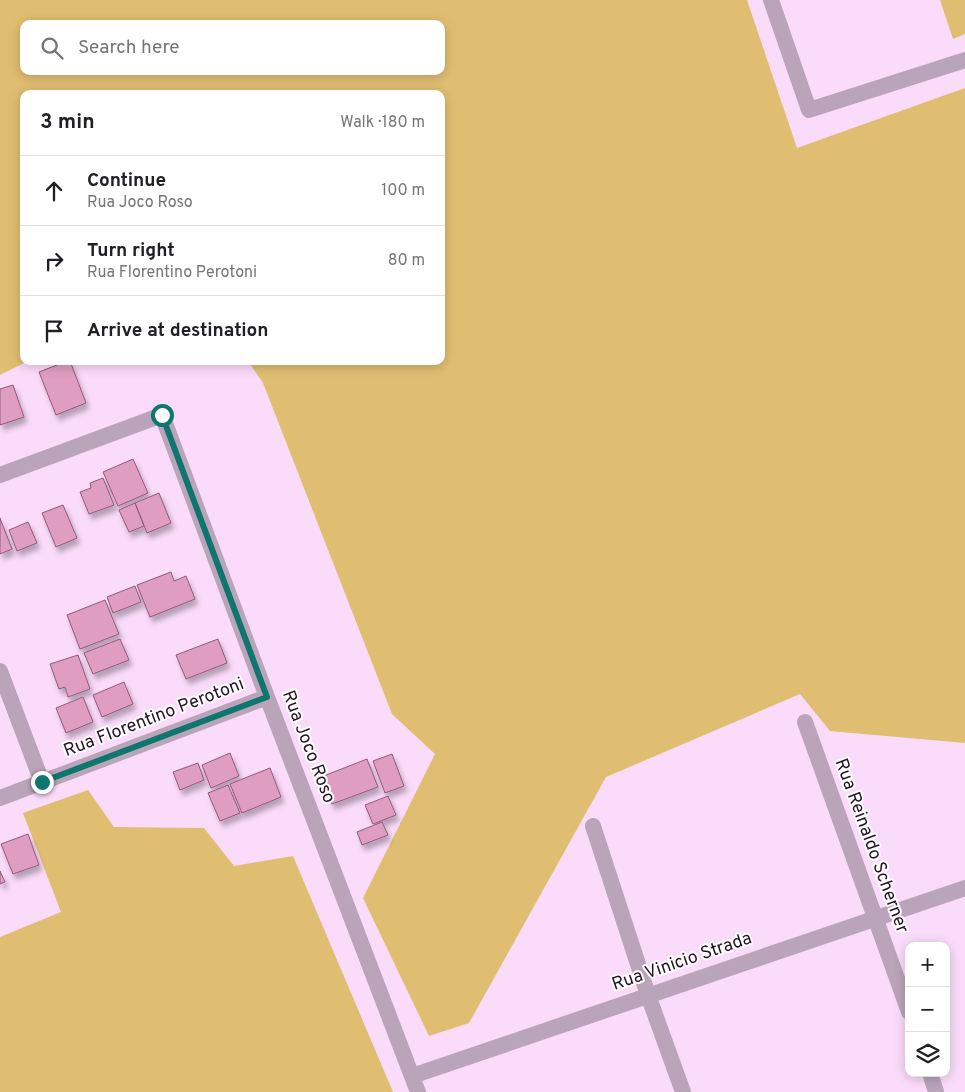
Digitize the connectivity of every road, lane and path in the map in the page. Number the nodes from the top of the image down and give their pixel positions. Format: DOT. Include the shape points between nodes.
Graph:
graph roads {
  1 [pos="771,0"];
  2 [pos="965,60"];
  3 [pos="0,475"];
  4 [pos="0,671"];
  5 [pos="267,697"];
  6 [pos="806,722"];
  7 [pos="42,782"];
  8 [pos="0,798"];
  9 [pos="593,826"];
  10 [pos="965,888"];
  11 [pos="876,917"];
  12 [pos="648,995"];
  13 [pos="905,1000"];
  14 [pos="412,1076"];
  15 [pos="931,1077"];
  16 [pos="418,1092"];
  17 [pos="683,1092"];
  18 [pos="936,1092"];
  1 -- 2 [label="street" via="809,110"];
  3 -- 5 [label="street, Rua Joco Roso" via="162,415"];
  4 -- 7 [label="street"];
  5 -- 7 [label="street, Rua Florentino Perotoni"];
  5 -- 14 [label="street, Rua Joco Roso"];
  6 -- 11 [label="street, Rua Reinaldo Scherner"];
  7 -- 8 [label="street, Rua Florentino Perotoni"];
  9 -- 12 [label="street"];
  10 -- 11 [label="street, Rua Vinicio Strada"];
  11 -- 12 [label="street, Rua Vinicio Strada"];
  11 -- 13 [label="street, Rua Reinaldo Scherner"];
  12 -- 14 [label="street, Rua Vinicio Strada"];
  12 -- 17 [label="street"];
  14 -- 16 [label="street, Rua Joco Roso"];
  15 -- 18 [label="street"];
}
